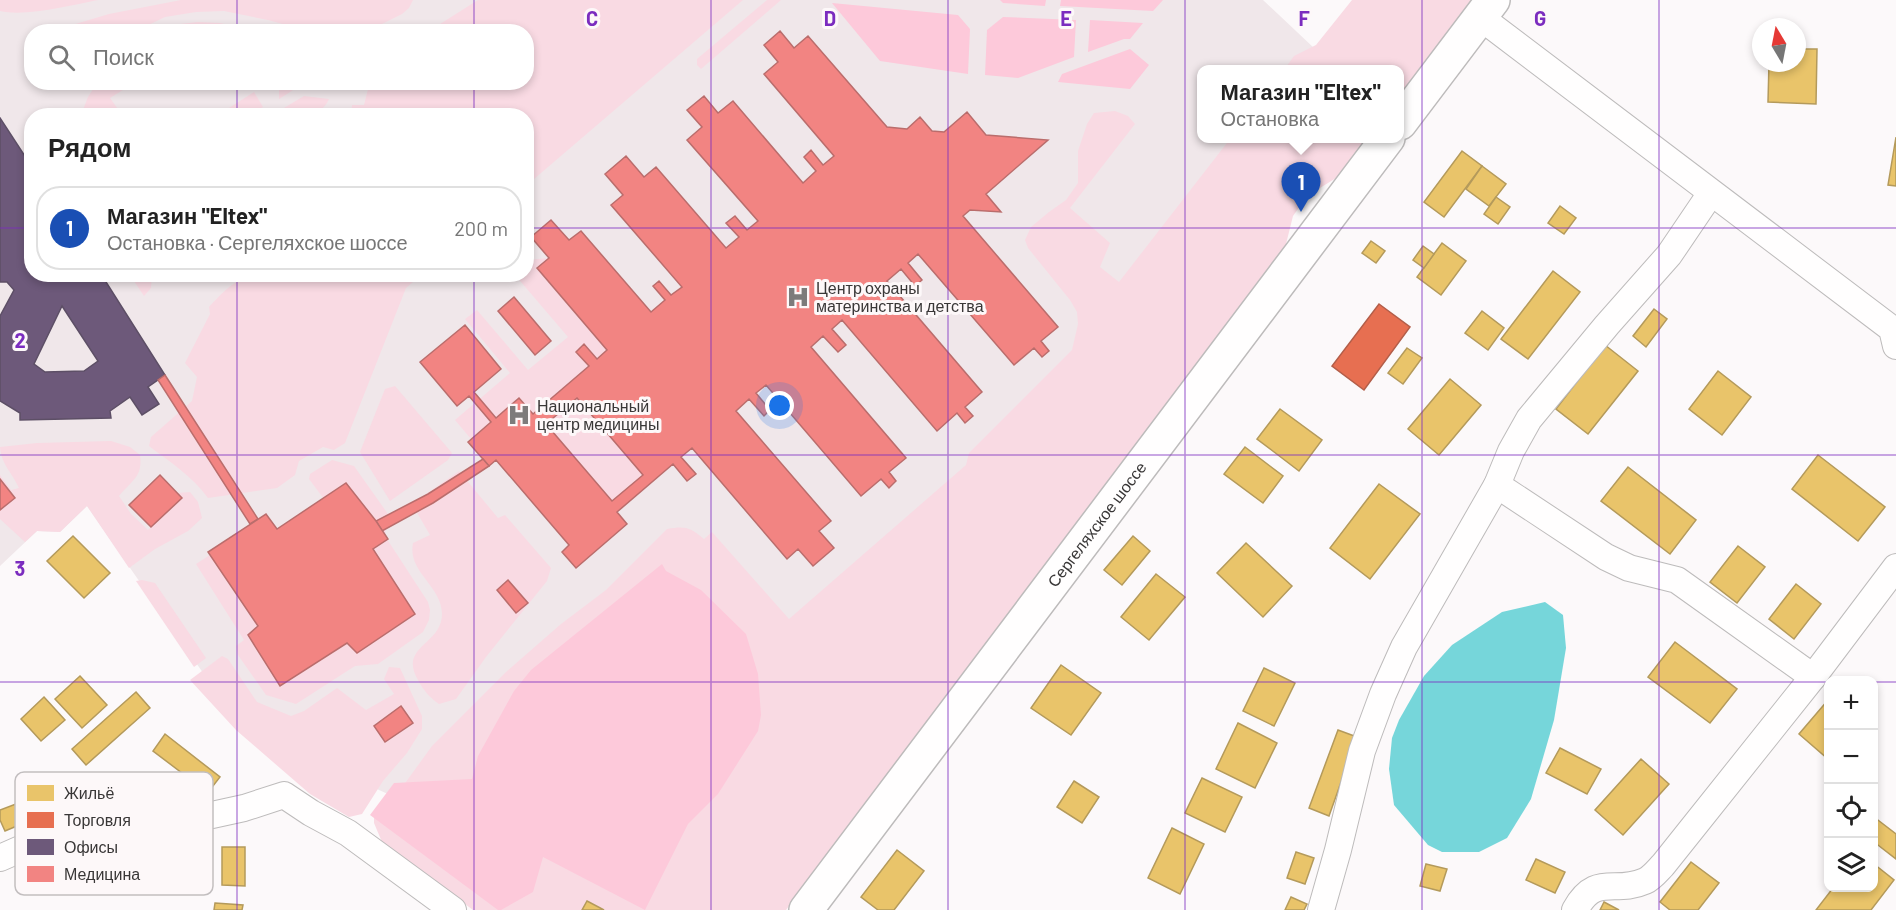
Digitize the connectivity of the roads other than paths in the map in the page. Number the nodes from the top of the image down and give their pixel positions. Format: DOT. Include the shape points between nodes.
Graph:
graph roads {
  1 [pos="1486,8"];
  2 [pos="1404,118"];
  3 [pos="1384,143"];
  4 [pos="1711,194"];
  5 [pos="1896,346"];
  6 [pos="1497,485"];
  7 [pos="1896,567"];
  8 [pos="1813,677"];
  9 [pos="213,815"];
  10 [pos="15,851"];
  11 [pos="0,858"];
  12 [pos="453,910"];
  13 [pos="806,910"];
  14 [pos="1321,910"];
  15 [pos="1575,910"];
  1 -- 2 [label="main road"];
  1 -- 4 [label="street"];
  3 -- 13 [label="main road, Сергеляхское шоссе"];
  4 -- 5 [label="street" via="1892,329"];
  4 -- 6 [label="street" via="1669,255 1529,419"];
  6 -- 8 [label="street" via="1606,557 1629,568 1677,580"];
  6 -- 14 [label="street" via="1404,646 1383,694 1362,751"];
  7 -- 8 [label="street"];
  8 -- 15 [label="street" via="1663,866 1640,883 1595,888 1584,895"];
  9 -- 12 [label="street" via="284,795 348,833"];
  10 -- 11 [label="street"];
}
